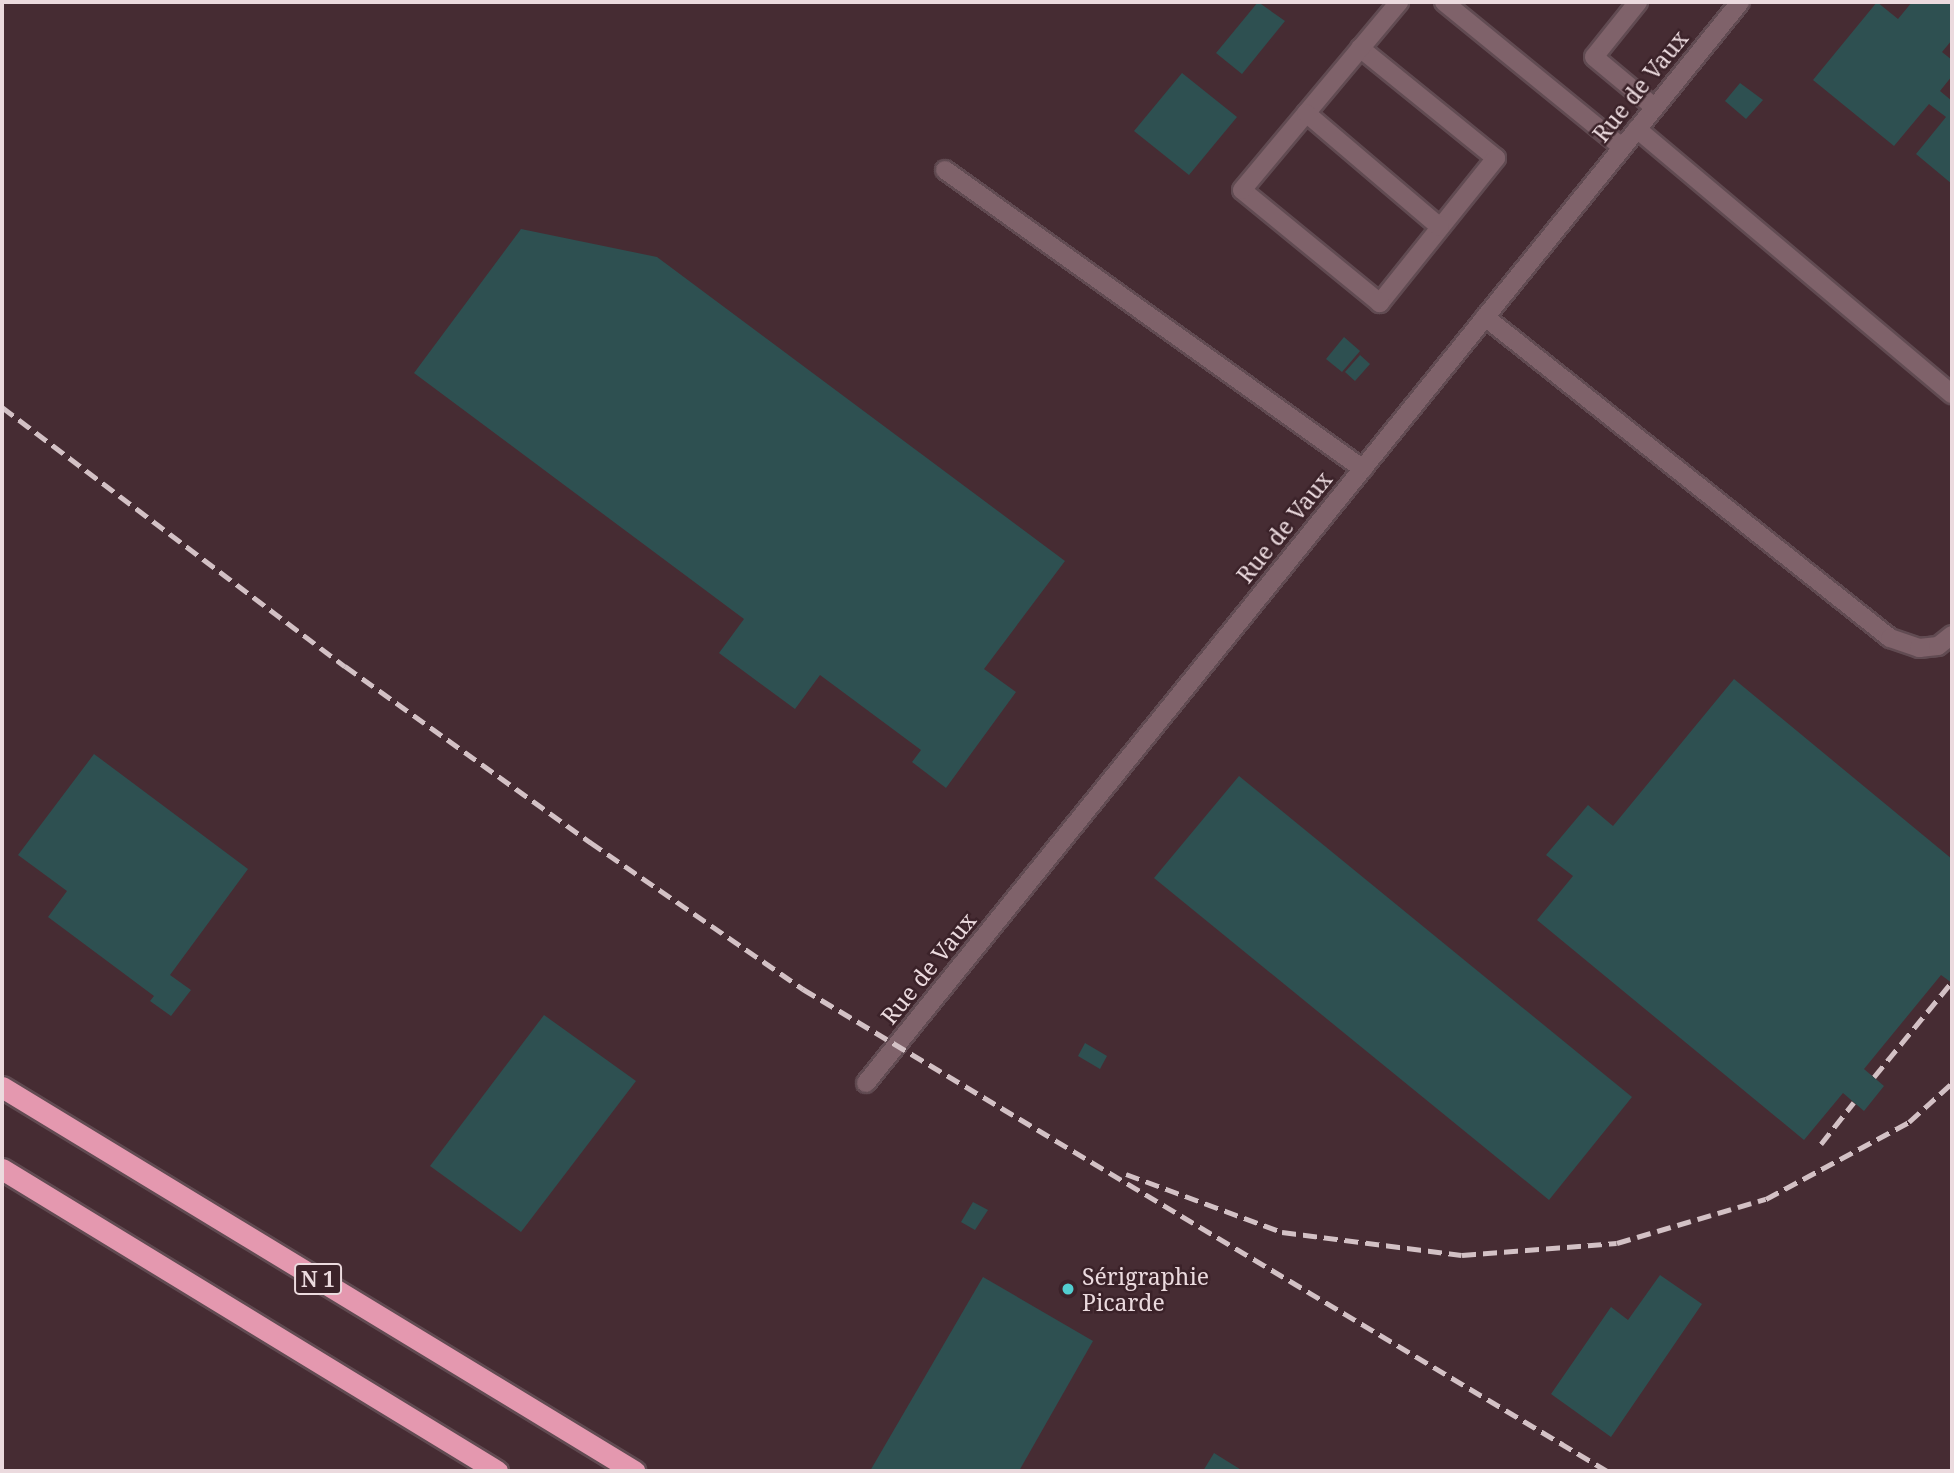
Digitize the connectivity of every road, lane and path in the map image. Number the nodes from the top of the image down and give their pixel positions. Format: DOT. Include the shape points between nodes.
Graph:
graph roads {
  1 [pos="1399,2"];
  2 [pos="1444,2"];
  3 [pos="1638,2"];
  4 [pos="1740,2"];
  5 [pos="1360,48"];
  6 [pos="1654,107"];
  7 [pos="1306,113"];
  8 [pos="1637,129"];
  9 [pos="1622,148"];
  10 [pos="945,170"];
  11 [pos="1440,228"];
  12 [pos="1485,317"];
  13 [pos="1952,394"];
  14 [pos="1363,469"];
  15 [pos="1952,635"];
  16 [pos="866,1083"];
  17 [pos="2,1087"];
  18 [pos="2,1169"];
  19 [pos="497,1471"];
  20 [pos="634,1471"];
  1 -- 5 [label="street"];
  2 -- 9 [label="street"];
  3 -- 6 [label="street" via="1594,57"];
  4 -- 6 [label="street, Rue de Vaux"];
  5 -- 7 [label="street"];
  5 -- 11 [label="street" via="1496,158"];
  6 -- 8 [label="street, Rue de Vaux"];
  7 -- 11 [label="street"];
  7 -- 11 [label="street" via="1242,190 1380,303"];
  8 -- 9 [label="street, Rue de Vaux"];
  8 -- 13 [label="street"];
  9 -- 12 [label="street, Rue de Vaux"];
  10 -- 14 [label="street"];
  12 -- 14 [label="street, Rue de Vaux"];
  12 -- 15 [label="street" via="1890,638 1919,648 1938,646"];
  14 -- 16 [label="street, Rue de Vaux"];
  17 -- 20 [label="highway, N 1"];
  18 -- 19 [label="highway"];
}
